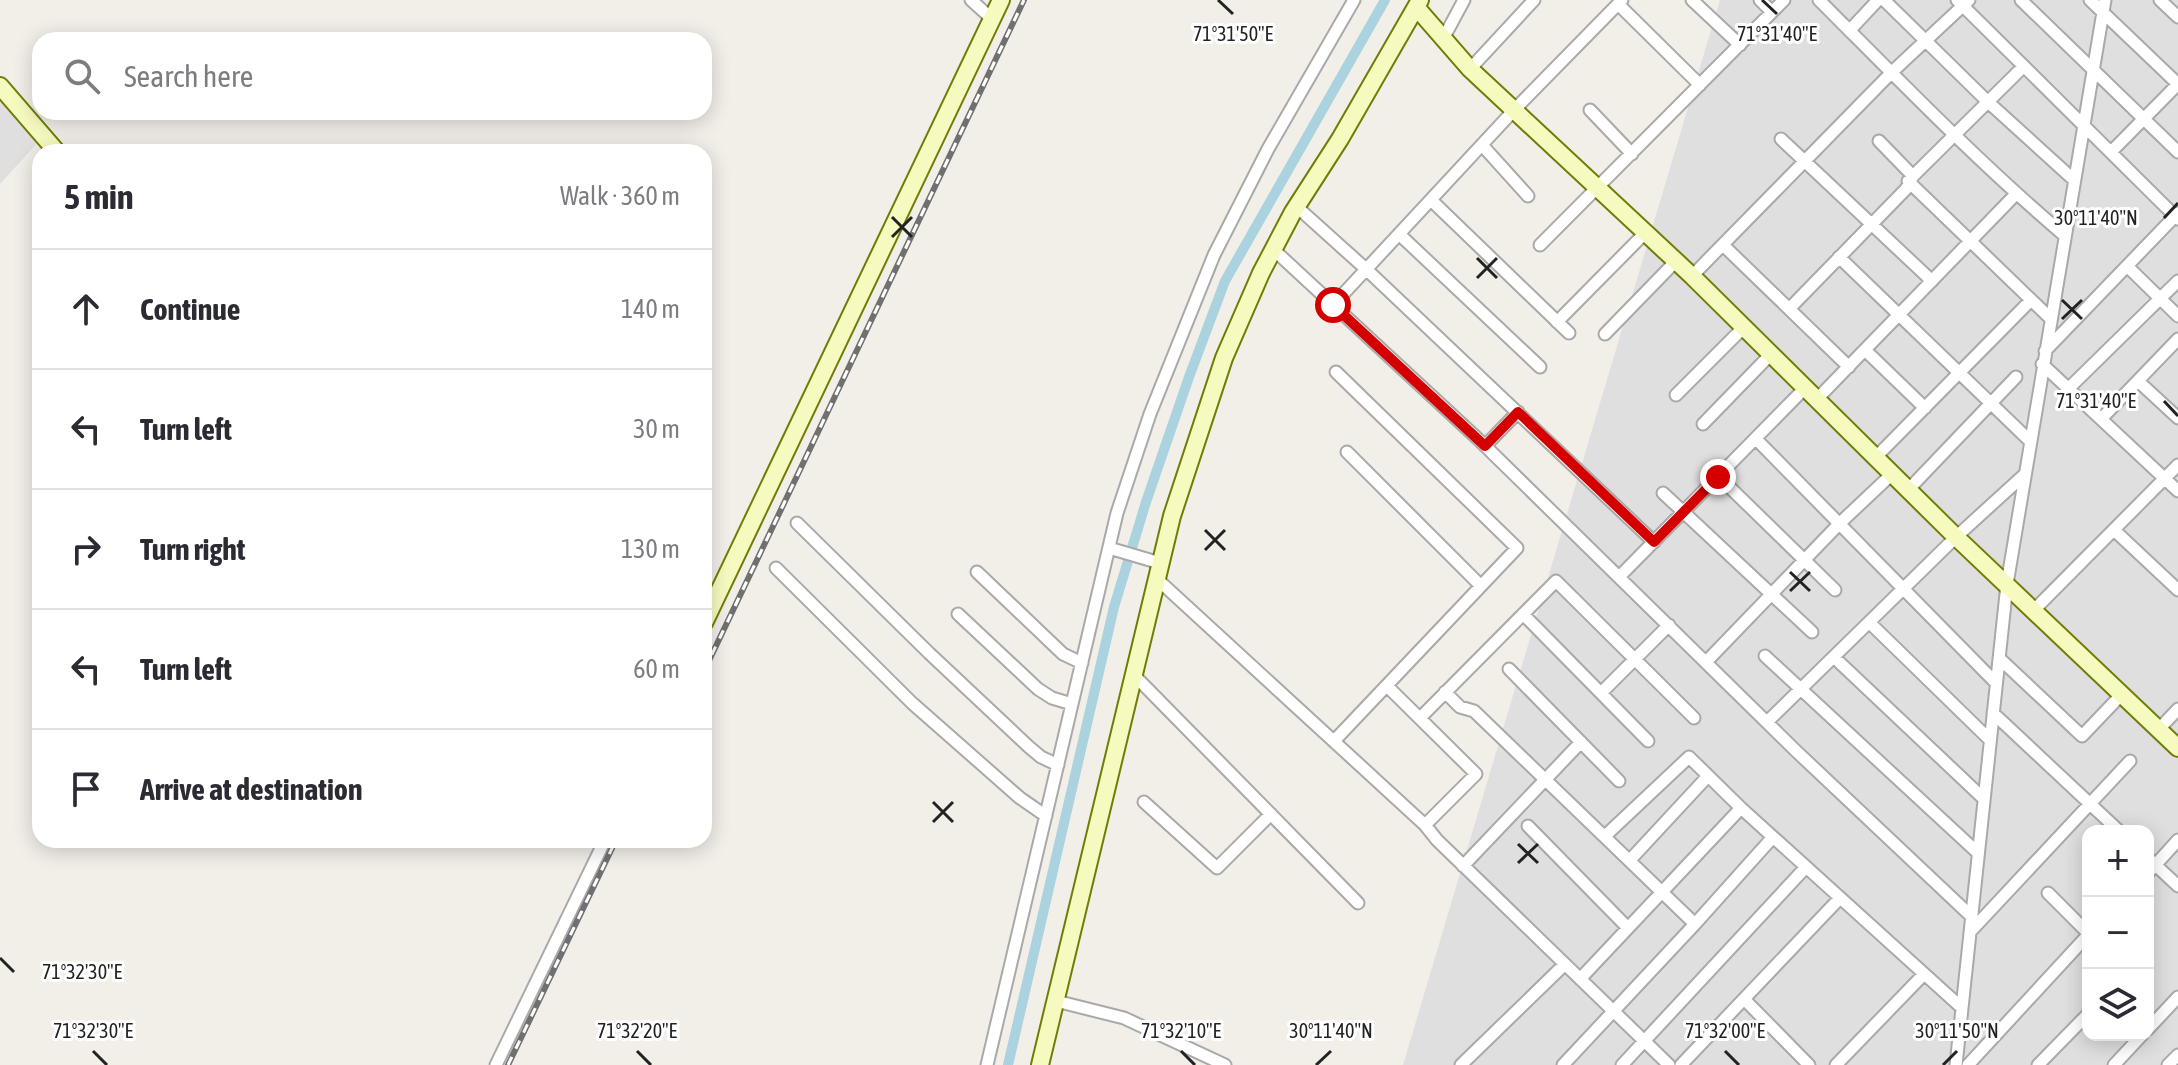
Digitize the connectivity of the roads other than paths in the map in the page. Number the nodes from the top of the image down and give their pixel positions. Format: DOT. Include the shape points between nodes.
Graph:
graph roads {
  1 [pos="971,0"];
  2 [pos="1001,0"];
  3 [pos="1354,0"];
  4 [pos="1464,0"];
  5 [pos="1534,0"];
  6 [pos="1692,0"];
  7 [pos="1760,0"];
  8 [pos="1784,0"];
  9 [pos="1819,0"];
  10 [pos="1878,0"];
  11 [pos="1884,0"];
  12 [pos="2021,0"];
  13 [pos="2090,0"];
  14 [pos="2160,0"];
  15 [pos="1620,2"];
  16 [pos="1963,2"];
  17 [pos="1418,4"];
  18 [pos="2104,6"];
  19 [pos="1772,12"];
  20 [pos="2178,17"];
  21 [pos="992,19"];
  22 [pos="1850,30"];
  23 [pos="1443,39"];
  24 [pos="1924,41"];
  25 [pos="1740,45"];
  26 [pos="2024,66"];
  27 [pos="1470,69"];
  28 [pos="2093,69"];
  29 [pos="1892,72"];
  30 [pos="1700,85"];
  31 [pos="0,86"];
  32 [pos="1987,101"];
  33 [pos="1515,109"];
  34 [pos="1590,110"];
  35 [pos="2144,119"];
  36 [pos="2083,125"];
  37 [pos="1954,135"];
  38 [pos="1781,139"];
  39 [pos="1879,141"];
  40 [pos="50,144"];
  41 [pos="1482,145"];
  42 [pos="2111,152"];
  43 [pos="2178,152"];
  44 [pos="1632,154"];
  45 [pos="1805,162"];
  46 [pos="1910,178"];
  47 [pos="2074,180"];
  48 [pos="1599,188"];
  49 [pos="2016,194"];
  50 [pos="1528,196"];
  51 [pos="1431,200"];
  52 [pos="1297,207"];
  53 [pos="2177,216"];
  54 [pos="1872,223"];
  55 [pos="1646,232"];
  56 [pos="1399,234"];
  57 [pos="2064,235"];
  58 [pos="1970,241"];
  59 [pos="1540,245"];
  60 [pos="1723,245"];
  61 [pos="1274,250"];
  62 [pos="1839,257"];
  63 [pos="1676,261"];
  64 [pos="2127,266"];
  65 [pos="1367,270"];
  66 [pos="1692,276"];
  67 [pos="1932,281"];
  68 [pos="2178,281"];
  69 [pos="2160,298"];
  70 [pos="2031,300"];
  71 [pos="1333,305"];
  72 [pos="1789,309"];
  73 [pos="1899,315"];
  74 [pos="2178,316"];
  75 [pos="2050,318"];
  76 [pos="1557,322"];
  77 [pos="1744,327"];
  78 [pos="1569,333"];
  79 [pos="1605,334"];
  80 [pos="2178,339"];
  81 [pos="1866,351"];
  82 [pos="2044,352"];
  83 [pos="1771,354"];
  84 [pos="2042,364"];
  85 [pos="1540,367"];
  86 [pos="1849,367"];
  87 [pos="1336,372"];
  88 [pos="1959,373"];
  89 [pos="2016,377"];
  90 [pos="2138,381"];
  91 [pos="2069,388"];
  92 [pos="1812,393"];
  93 [pos="1676,395"];
  94 [pos="1991,403"];
  95 [pos="1925,408"];
  96 [pos="1518,412"];
  97 [pos="2102,418"];
  98 [pos="2178,418"];
  99 [pos="1703,424"];
  100 [pos="1756,439"];
  101 [pos="2030,441"];
  102 [pos="1485,446"];
  103 [pos="1347,452"];
  104 [pos="1875,458"];
  105 [pos="2178,465"];
  106 [pos="1892,474"];
  107 [pos="1716,475"];
  108 [pos="2025,475"];
  109 [pos="2165,478"];
  110 [pos="1908,490"];
  111 [pos="2178,491"];
  112 [pos="1663,493"];
  113 [pos="1683,512"];
  114 [pos="797,523"];
  115 [pos="1840,523"];
  116 [pos="2114,530"];
  117 [pos="1956,537"];
  118 [pos="1654,542"];
  119 [pos="1112,549"];
  120 [pos="1804,560"];
  121 [pos="1155,567"];
  122 [pos="776,568"];
  123 [pos="977,572"];
  124 [pos="1619,577"];
  125 [pos="2007,584"];
  126 [pos="1481,586"];
  127 [pos="1903,588"];
  128 [pos="2178,589"];
  129 [pos="1835,590"];
  130 [pos="1771,594"];
  131 [pos="712,606"];
  132 [pos="2033,611"];
  133 [pos="958,614"];
  134 [pos="1523,614"];
  135 [pos="1669,625"];
  136 [pos="1873,626"];
  137 [pos="1812,632"];
  138 [pos="1765,656"];
  139 [pos="1999,658"];
  140 [pos="1634,660"];
  141 [pos="1706,662"];
  142 [pos="1839,662"];
  143 [pos="1082,663"];
  144 [pos="1509,669"];
  145 [pos="1133,674"];
  146 [pos="1996,683"];
  147 [pos="1387,686"];
  148 [pos="1801,689"];
  149 [pos="1445,692"];
  150 [pos="1601,693"];
  151 [pos="2122,694"];
  152 [pos="1072,704"];
  153 [pos="2178,709"];
  154 [pos="1993,713"];
  155 [pos="1420,718"];
  156 [pos="1694,718"];
  157 [pos="1767,722"];
  158 [pos="2159,729"];
  159 [pos="1990,740"];
  160 [pos="1334,741"];
  161 [pos="1648,741"];
  162 [pos="1581,742"];
  163 [pos="2178,748"];
  164 [pos="2130,761"];
  165 [pos="1058,765"];
  166 [pos="1708,776"];
  167 [pos="1545,779"];
  168 [pos="1619,781"];
  169 [pos="1984,799"];
  170 [pos="1144,802"];
  171 [pos="2090,803"];
  172 [pos="1741,808"];
  173 [pos="1271,814"];
  174 [pos="1046,816"];
  175 [pos="1425,825"];
  176 [pos="2113,825"];
  177 [pos="1528,826"];
  178 [pos="1605,836"];
  179 [pos="1773,837"];
  180 [pos="2178,840"];
  181 [pos="601,848"];
  182 [pos="1978,853"];
  183 [pos="1630,860"];
  184 [pos="2154,861"];
  185 [pos="1463,866"];
  186 [pos="1806,867"];
  187 [pos="2154,868"];
  188 [pos="2178,886"];
  189 [pos="1662,892"];
  190 [pos="2048,893"];
  191 [pos="1840,898"];
  192 [pos="1358,903"];
  193 [pos="1971,916"];
  194 [pos="1695,924"];
  195 [pos="1628,928"];
  196 [pos="2082,928"];
  197 [pos="1970,932"];
  198 [pos="2082,941"];
  199 [pos="1565,964"];
  200 [pos="1924,974"];
  201 [pos="1580,979"];
  202 [pos="2178,997"];
  203 [pos="1744,999"];
  204 [pos="1056,1001"];
  205 [pos="1962,1008"];
  206 [pos="1614,1012"];
  207 [pos="2082,1020"];
  208 [pos="2154,1023"];
  209 [pos="1644,1041"];
  210 [pos="2136,1041"];
  211 [pos="2178,1055"];
  212 [pos="496,1065"];
  213 [pos="987,1065"];
  214 [pos="1040,1065"];
  215 [pos="1225,1065"];
  216 [pos="1461,1065"];
  217 [pos="1563,1065"];
  218 [pos="1622,1065"];
  219 [pos="1669,1065"];
  220 [pos="1681,1065"];
  221 [pos="1809,1065"];
  222 [pos="1836,1065"];
  223 [pos="1956,1065"];
  224 [pos="1968,1065"];
  225 [pos="2038,1065"];
  226 [pos="2114,1065"];
  227 [pos="2168,1065"];
  1 -- 21 [label="street"];
  2 -- 21 [label="street"];
  3 -- 119 [label="street" via="1214,255 1150,414 1117,513"];
  4 -- 23 [label="street"];
  5 -- 27 [label="street"];
  6 -- 25 [label="street"];
  7 -- 19 [label="street"];
  8 -- 19 [label="street"];
  9 -- 22 [label="street"];
  10 -- 22 [label="street"];
  11 -- 24 [label="street"];
  12 -- 28 [label="street"];
  13 -- 18 [label="street"];
  14 -- 20 [label="street"];
  15 -- 30 [label="street"];
  15 -- 33 [label="street"];
  16 -- 24 [label="street"];
  16 -- 26 [label="street"];
  17 -- 23 [label="street"];
  17 -- 52 [label="street"];
  18 -- 28 [label="street"];
  18 -- 35 [label="street" via="2178,84"];
  19 -- 25 [label="street"];
  21 -- 131 [label="street"];
  22 -- 29 [label="street"];
  23 -- 27 [label="street"];
  24 -- 29 [label="street"];
  24 -- 32 [label="street"];
  25 -- 30 [label="street"];
  26 -- 32 [label="street"];
  26 -- 36 [label="street"];
  27 -- 33 [label="street"];
  28 -- 35 [label="street"];
  28 -- 36 [label="street"];
  29 -- 37 [label="street"];
  29 -- 45 [label="street"];
  30 -- 44 [label="street"];
  31 -- 40 [label="street"];
  32 -- 37 [label="street"];
  32 -- 47 [label="street"];
  33 -- 41 [label="street"];
  33 -- 48 [label="street"];
  34 -- 44 [label="street"];
  35 -- 42 [label="street"];
  35 -- 43 [label="street"];
  36 -- 42 [label="street"];
  36 -- 47 [label="street"];
  37 -- 46 [label="street"];
  37 -- 49 [label="street"];
  38 -- 45 [label="street"];
  39 -- 46 [label="street"];
  41 -- 50 [label="street"];
  41 -- 51 [label="street"];
  42 -- 53 [label="street"];
  44 -- 48 [label="street"];
  45 -- 54 [label="street"];
  45 -- 60 [label="street"];
  46 -- 54 [label="street" via="1906,189"];
  46 -- 58 [label="street"];
  47 -- 57 [label="street"];
  48 -- 55 [label="street"];
  48 -- 59 [label="street"];
  49 -- 57 [label="street"];
  49 -- 58 [label="street"];
  51 -- 56 [label="street"];
  51 -- 76 [label="street"];
  52 -- 61 [label="street"];
  52 -- 65 [label="street"];
  53 -- 64 [label="street"];
  54 -- 62 [label="street"];
  54 -- 67 [label="street"];
  55 -- 63 [label="street"];
  55 -- 76 [label="street"];
  56 -- 65 [label="street"];
  56 -- 85 [label="street"];
  57 -- 75 [label="street"];
  58 -- 67 [label="street"];
  58 -- 70 [label="street"];
  60 -- 66 [label="street"];
  60 -- 72 [label="street"];
  61 -- 71 [label="street"];
  61 -- 121 [label="street" via="1224,358"];
  62 -- 72 [label="street"];
  62 -- 73 [label="street"];
  63 -- 66 [label="street"];
  63 -- 79 [label="street"];
  64 -- 69 [label="street"];
  64 -- 82 [label="street"];
  65 -- 71 [label="street"];
  65 -- 96 [label="street"];
  66 -- 77 [label="street"];
  67 -- 73 [label="street"];
  68 -- 69 [label="street"];
  69 -- 74 [label="street"];
  69 -- 91 [label="street"];
  70 -- 75 [label="street"];
  70 -- 88 [label="street"];
  71 -- 102 [label="street"];
  72 -- 86 [label="street"];
  73 -- 81 [label="street"];
  73 -- 88 [label="street"];
  75 -- 82 [label="street"];
  76 -- 78 [label="street"];
  77 -- 83 [label="street"];
  77 -- 93 [label="street"];
  80 -- 90 [label="street"];
  81 -- 86 [label="street"];
  81 -- 95 [label="street"];
  82 -- 84 [label="street"];
  83 -- 92 [label="street"];
  83 -- 99 [label="street"];
  84 -- 91 [label="street"];
  84 -- 101 [label="street"];
  86 -- 92 [label="street"];
  87 -- 126 [label="street" via="1517,548"];
  88 -- 94 [label="street"];
  88 -- 95 [label="street"];
  89 -- 94 [label="street"];
  90 -- 97 [label="street"];
  90 -- 98 [label="street"];
  91 -- 97 [label="street"];
  92 -- 100 [label="street"];
  92 -- 104 [label="street"];
  94 -- 101 [label="street"];
  94 -- 110 [label="street"];
  95 -- 104 [label="street"];
  96 -- 102 [label="street"];
  96 -- 118 [label="street"];
  97 -- 109 [label="street"];
  100 -- 107 [label="street"];
  100 -- 115 [label="street"];
  101 -- 108 [label="street"];
  102 -- 124 [label="street"];
  103 -- 126 [label="street"];
  104 -- 106 [label="street"];
  105 -- 109 [label="street"];
  106 -- 110 [label="street"];
  106 -- 115 [label="street"];
  107 -- 113 [label="street"];
  107 -- 120 [label="street"];
  108 -- 117 [label="street"];
  108 -- 125 [label="street"];
  109 -- 111 [label="street"];
  109 -- 116 [label="street"];
  110 -- 117 [label="street"];
  112 -- 113 [label="street"];
  113 -- 118 [label="street"];
  113 -- 130 [label="street"];
  114 -- 165 [label="street" via="1029,747"];
  115 -- 120 [label="street"];
  115 -- 127 [label="street"];
  116 -- 128 [label="street"];
  116 -- 132 [label="street"];
  117 -- 125 [label="street"];
  117 -- 127 [label="street"];
  118 -- 124 [label="street"];
  119 -- 121 [label="street"];
  119 -- 143 [label="street"];
  120 -- 129 [label="street"];
  120 -- 130 [label="street"];
  121 -- 145 [label="street"];
  121 -- 160 [label="street"];
  122 -- 174 [label="street" via="932,721"];
  123 -- 143 [label="street" via="1063,654"];
  124 -- 135 [label="street"];
  125 -- 132 [label="street"];
  125 -- 139 [label="street"];
  126 -- 147 [label="street"];
  127 -- 146 [label="street"];
  127 -- 148 [label="street"];
  130 -- 137 [label="street"];
  130 -- 141 [label="street"];
  132 -- 151 [label="street"];
  133 -- 152 [label="street" via="1038,689"];
  134 -- 140 [label="street" via="1556,581"];
  134 -- 149 [label="street"];
  134 -- 150 [label="street"];
  135 -- 140 [label="street"];
  135 -- 141 [label="street"];
  136 -- 159 [label="street"];
  138 -- 148 [label="street"];
  139 -- 146 [label="street"];
  139 -- 151 [label="street" via="2082,736"];
  140 -- 150 [label="street"];
  140 -- 156 [label="street"];
  141 -- 157 [label="street"];
  142 -- 169 [label="street"];
  143 -- 152 [label="street"];
  144 -- 162 [label="street"];
  145 -- 173 [label="street"];
  145 -- 204 [label="street"];
  146 -- 154 [label="street"];
  147 -- 155 [label="street"];
  147 -- 160 [label="street"];
  148 -- 157 [label="street"];
  148 -- 182 [label="street"];
  149 -- 155 [label="street"];
  149 -- 167 [label="street" via="1460,707 1474,711"];
  150 -- 161 [label="street"];
  151 -- 158 [label="street"];
  152 -- 165 [label="street"];
  153 -- 158 [label="street"];
  154 -- 159 [label="street"];
  154 -- 171 [label="street"];
  155 -- 175 [label="street" via="1476,774"];
  157 -- 193 [label="street"];
  158 -- 163 [label="street"];
  159 -- 169 [label="street"];
  160 -- 175 [label="street"];
  162 -- 167 [label="street"];
  162 -- 168 [label="street"];
  164 -- 171 [label="street"];
  165 -- 174 [label="street"];
  166 -- 172 [label="street"];
  166 -- 178 [label="street" via="1689,757"];
  166 -- 183 [label="street"];
  167 -- 178 [label="street"];
  167 -- 185 [label="street"];
  169 -- 182 [label="street"];
  170 -- 173 [label="street" via="1217,868"];
  171 -- 176 [label="street"];
  171 -- 197 [label="street"];
  172 -- 179 [label="street"];
  172 -- 189 [label="street"];
  173 -- 192 [label="street"];
  174 -- 213 [label="street"];
  175 -- 185 [label="street"];
  177 -- 195 [label="street"];
  178 -- 183 [label="street"];
  179 -- 186 [label="street"];
  179 -- 194 [label="street"];
  180 -- 184 [label="street"];
  181 -- 212 [label="street"];
  182 -- 193 [label="street"];
  183 -- 189 [label="street"];
  185 -- 199 [label="street"];
  186 -- 191 [label="street"];
  186 -- 209 [label="street"];
  187 -- 188 [label="street"];
  189 -- 194 [label="street"];
  189 -- 195 [label="street"];
  190 -- 196 [label="street"];
  191 -- 200 [label="street"];
  191 -- 203 [label="street"];
  193 -- 197 [label="street"];
  194 -- 206 [label="street"];
  195 -- 201 [label="street"];
  197 -- 205 [label="street"];
  198 -- 224 [label="street"];
  199 -- 201 [label="street"];
  199 -- 216 [label="street"];
  200 -- 205 [label="street"];
  200 -- 222 [label="street"];
  201 -- 206 [label="street"];
  202 -- 208 [label="street"];
  203 -- 220 [label="street"];
  203 -- 221 [label="street"];
  204 -- 214 [label="street"];
  204 -- 215 [label="street" via="1124,1018"];
  205 -- 223 [label="street"];
  206 -- 209 [label="street"];
  206 -- 217 [label="street"];
  207 -- 225 [label="street"];
  209 -- 218 [label="street"];
  209 -- 219 [label="street"];
  210 -- 226 [label="street"];
  211 -- 227 [label="street"];
}
